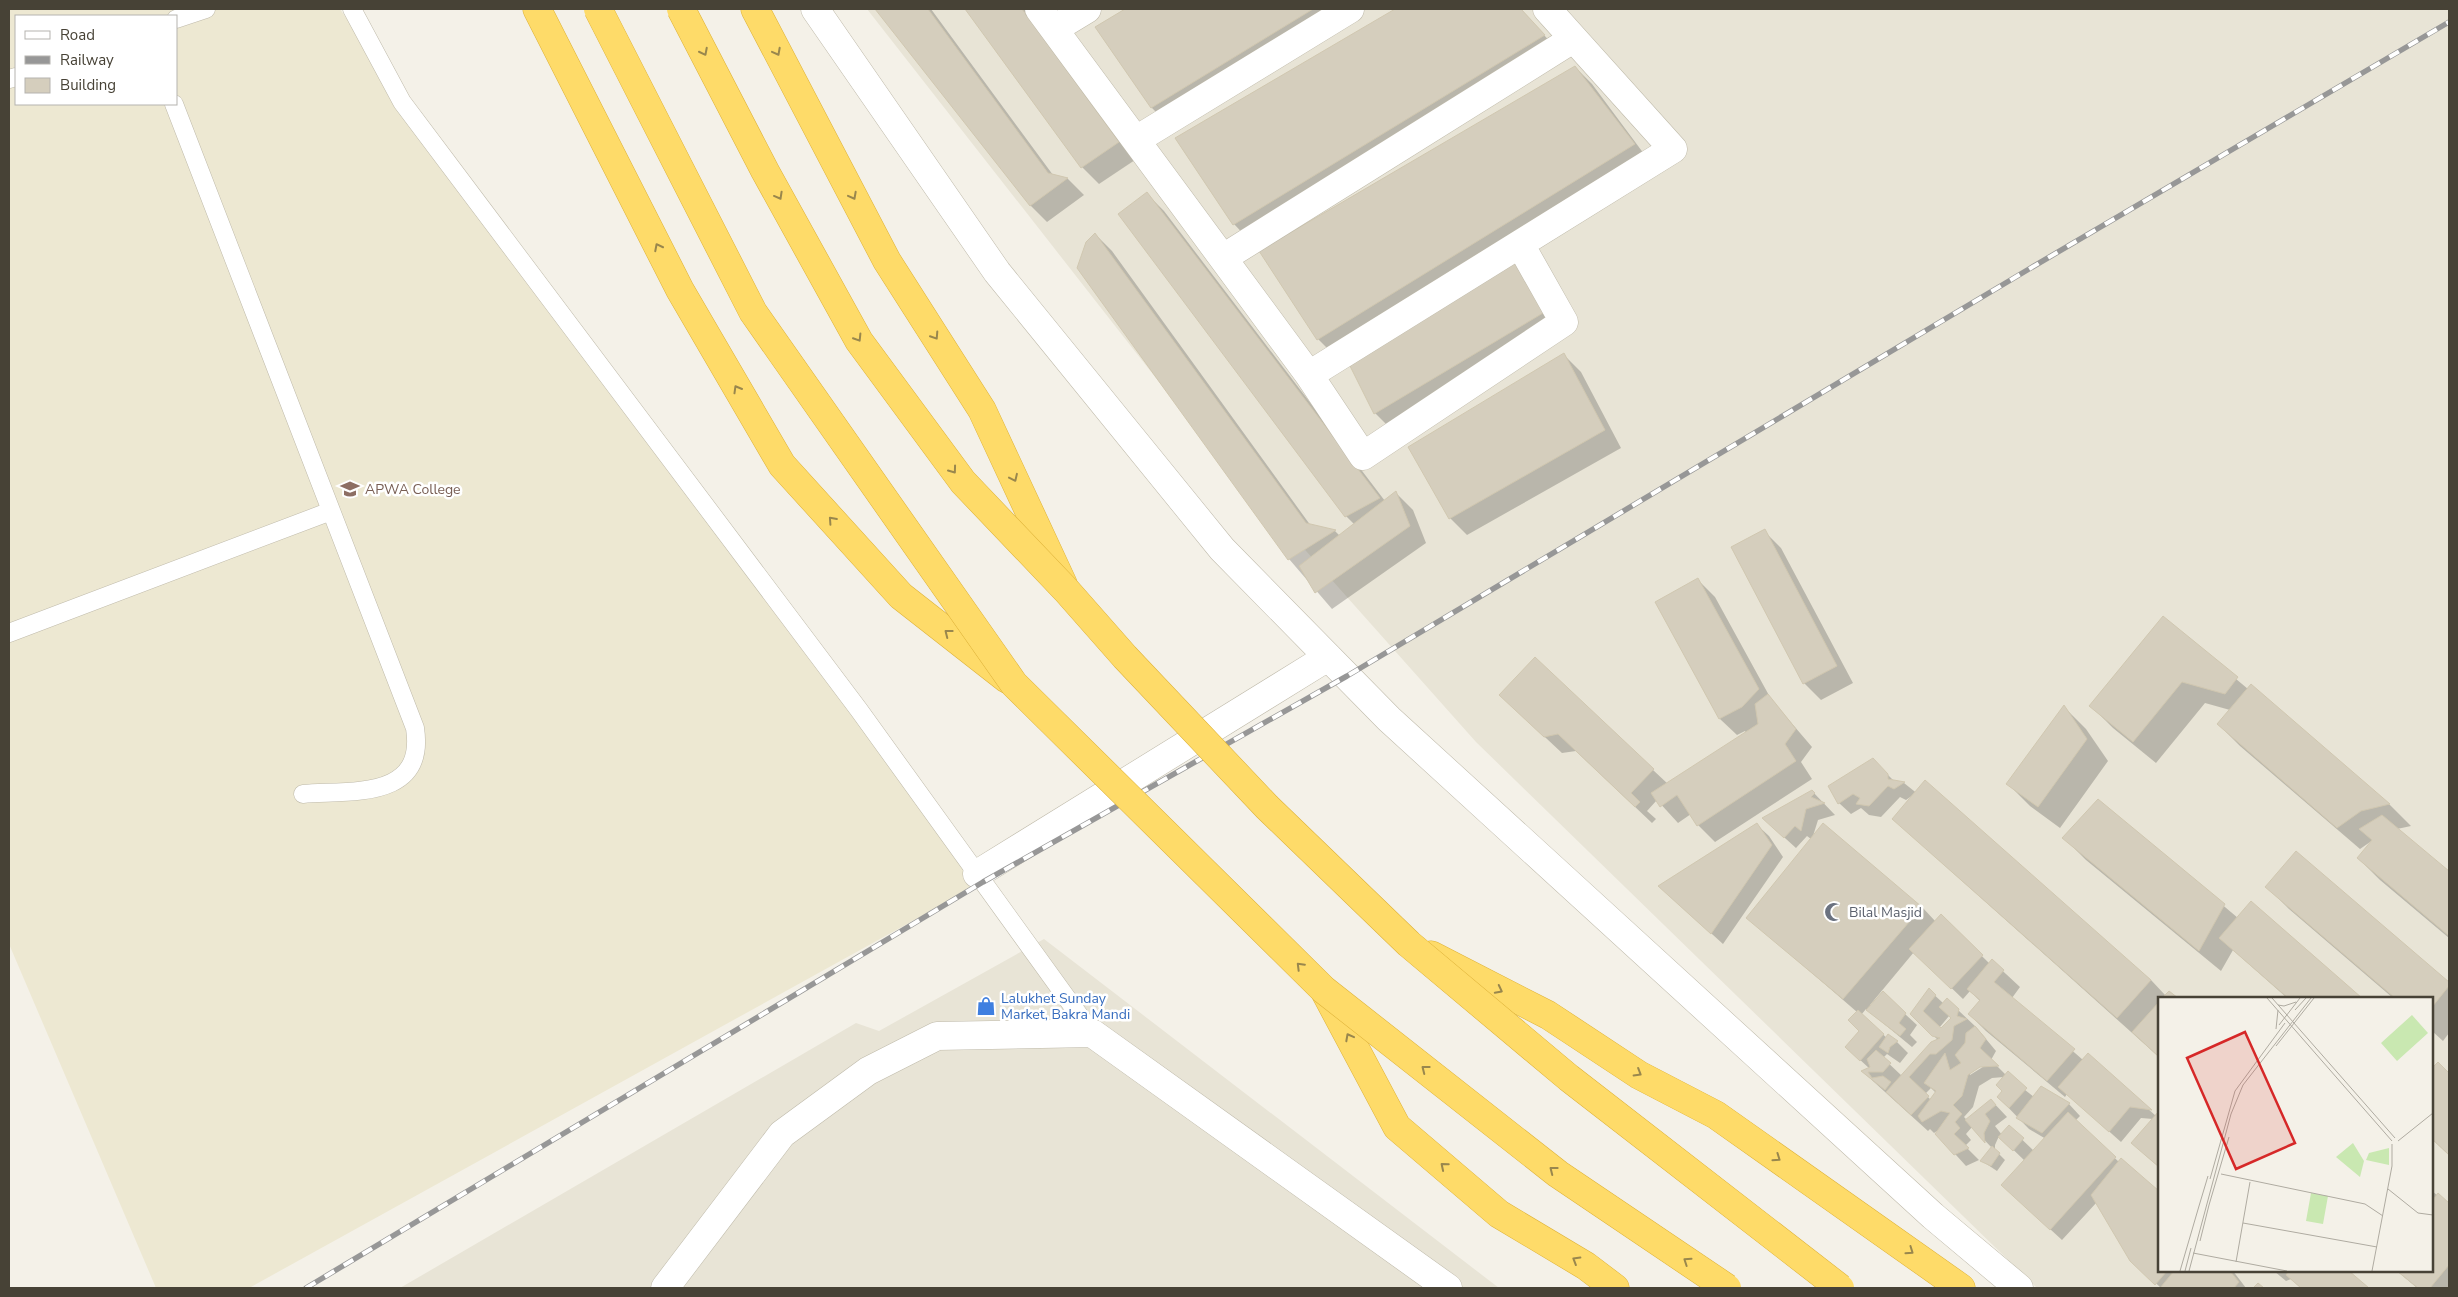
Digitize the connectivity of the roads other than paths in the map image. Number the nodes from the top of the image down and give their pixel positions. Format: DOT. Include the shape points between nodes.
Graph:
graph roads {
  1 [pos="206,9"];
  2 [pos="352,9"];
  3 [pos="538,9"];
  4 [pos="598,9"];
  5 [pos="681,9"];
  6 [pos="755,9"];
  7 [pos="815,9"];
  8 [pos="1087,9"];
  9 [pos="1350,9"];
  10 [pos="1546,9"];
  11 [pos="178,19"];
  12 [pos="1047,19"];
  13 [pos="1573,39"];
  14 [pos="174,105"];
  15 [pos="1136,140"];
  16 [pos="1520,244"];
  17 [pos="1223,258"];
  18 [pos="1310,376"];
  19 [pos="331,511"];
  20 [pos="1066,590"];
  21 [pos="9,633"];
  22 [pos="1328,657"];
  23 [pos="1014,684"];
  24 [pos="304,794"];
  25 [pos="977,874"];
  26 [pos="1409,944"];
  27 [pos="1324,990"];
  28 [pos="1092,1033"];
  29 [pos="665,1288"];
  30 [pos="1448,1288"];
  31 [pos="1615,1288"];
  32 [pos="1727,1288"];
  33 [pos="1840,1288"];
  34 [pos="1961,1288"];
  35 [pos="2019,1288"];
  1 -- 11 [label="lane"];
  2 -- 25 [label="lane" via="402,102 859,710"];
  23 -- 3 [label="highway, one-way, bridge" via="900,596 782,465 680,290"];
  4 -- 23 [label="highway, bridge" via="753,312"];
  5 -- 20 [label="highway, one-way, bridge" via="765,171 859,341 962,482"];
  6 -- 20 [label="highway, one-way" via="887,262 982,410"];
  7 -- 22 [label="street" via="997,272 1222,549"];
  8 -- 12 [label="street"];
  9 -- 15 [label="street"];
  10 -- 13 [label="street"];
  12 -- 15 [label="street"];
  13 -- 16 [label="street" via="1673,149"];
  13 -- 17 [label="street"];
  14 -- 19 [label="lane"];
  15 -- 17 [label="street"];
  16 -- 18 [label="street"];
  16 -- 18 [label="street" via="1564,322 1363,456"];
  17 -- 18 [label="street"];
  19 -- 21 [label="lane"];
  19 -- 24 [label="lane" via="415,728 417,743 413,763 405,774 386,787"];
  20 -- 26 [label="highway, bridge" via="1267,807"];
  22 -- 25 [label="street"];
  22 -- 35 [label="street" via="1389,719 1634,944 1933,1216"];
  27 -- 23 [label="highway, one-way, bridge"];
  25 -- 28 [label="lane"];
  26 -- 33 [label="highway, bridge" via="1570,1078"];
  26 -- 34 [label="highway, one-way, bridge" via="1548,1015 1640,1074 1716,1115"];
  31 -- 27 [label="highway, one-way" via="1586,1266 1499,1214 1397,1127"];
  32 -- 27 [label="highway, one-way, bridge" via="1558,1174"];
  28 -- 29 [label="street" via="937,1036 868,1071 782,1134"];
  28 -- 30 [label="street"];
}
